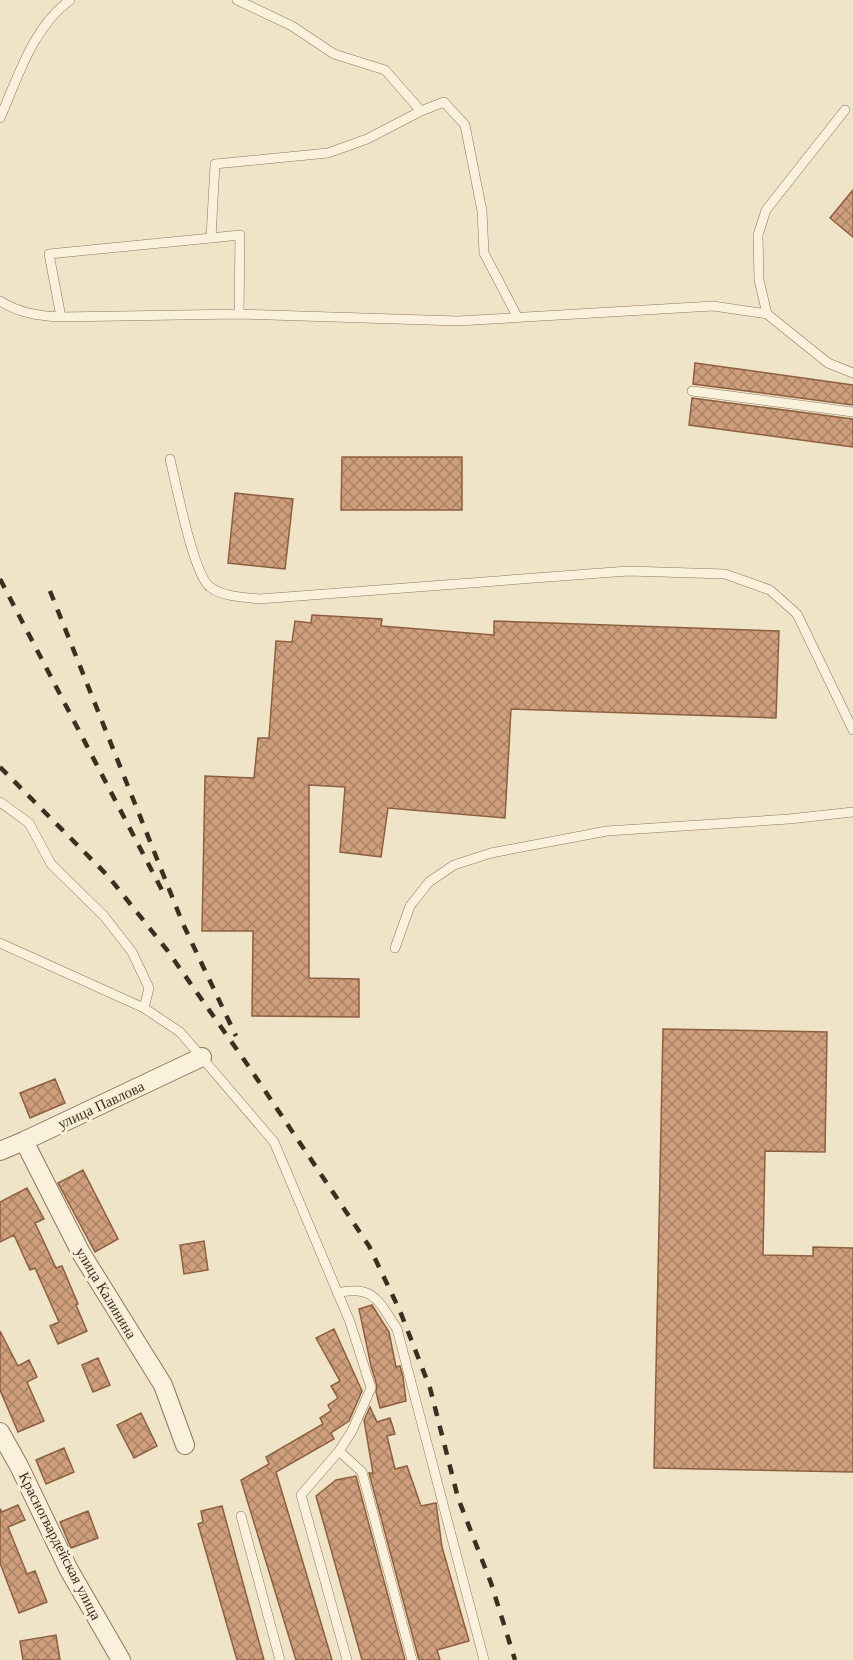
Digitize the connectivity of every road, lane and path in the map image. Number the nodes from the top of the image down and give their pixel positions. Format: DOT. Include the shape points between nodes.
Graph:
graph roads {
  1 [pos="70,0"];
  2 [pos="237,0"];
  3 [pos="845,110"];
  4 [pos="421,111"];
  5 [pos="0,118"];
  6 [pos="211,238"];
  7 [pos="0,301"];
  8 [pos="239,314"];
  9 [pos="767,314"];
  10 [pos="61,317"];
  11 [pos="518,318"];
  12 [pos="853,374"];
  13 [pos="692,391"];
  14 [pos="853,412"];
  15 [pos="170,459"];
  16 [pos="853,730"];
  17 [pos="0,802"];
  18 [pos="853,812"];
  19 [pos="0,944"];
  20 [pos="395,948"];
  21 [pos="144,1008"];
  22 [pos="202,1057"];
  23 [pos="24,1141"];
  24 [pos="0,1150"];
  25 [pos="337,1293"];
  26 [pos="0,1432"];
  27 [pos="185,1445"];
  28 [pos="339,1451"];
  29 [pos="241,1516"];
  30 [pos="121,1660"];
  31 [pos="280,1660"];
  32 [pos="347,1660"];
  33 [pos="412,1660"];
  34 [pos="484,1660"];
  1 -- 5 [label="lane" via="58,9 30,47"];
  2 -- 4 [label="lane" via="334,54 385,70"];
  3 -- 9 [label="lane" via="766,210 758,235 759,280"];
  4 -- 6 [label="lane" via="367,139 328,153 214,165"];
  4 -- 11 [label="lane" via="444,102 465,125 482,211 484,253"];
  6 -- 8 [label="lane" via="240,235"];
  6 -- 10 [label="lane" via="49,254"];
  7 -- 10 [label="lane" via="34,315"];
  8 -- 10 [label="lane"];
  8 -- 11 [label="lane" via="458,321"];
  9 -- 11 [label="lane" via="713,306"];
  9 -- 12 [label="lane" via="828,363"];
  13 -- 14 [label="lane"];
  15 -- 16 [label="lane" via="196,561 208,586 228,596 259,599 628,571 725,574 770,590 797,614"];
  17 -- 21 [label="lane" via="29,823 51,864 104,916 132,952 149,988"];
  18 -- 20 [label="lane" via="607,831 492,853 454,865 429,882 410,906"];
  19 -- 21 [label="lane"];
  21 -- 22 [label="lane" via="180,1032"];
  22 -- 23 [label="street, улица Павлова"];
  22 -- 25 [label="lane" via="274,1142"];
  23 -- 24 [label="street, улица Павлова"];
  23 -- 27 [label="street, улица Калинина" via="81,1253 163,1385"];
  25 -- 28 [label="lane" via="371,1388"];
  25 -- 34 [label="lane" via="353,1289 376,1296 397,1329"];
  26 -- 30 [label="street, Красногвардейская улица" via="69,1570"];
  28 -- 32 [label="lane" via="301,1495"];
  28 -- 33 [label="lane" via="362,1472"];
  29 -- 31 [label="lane"];
}
